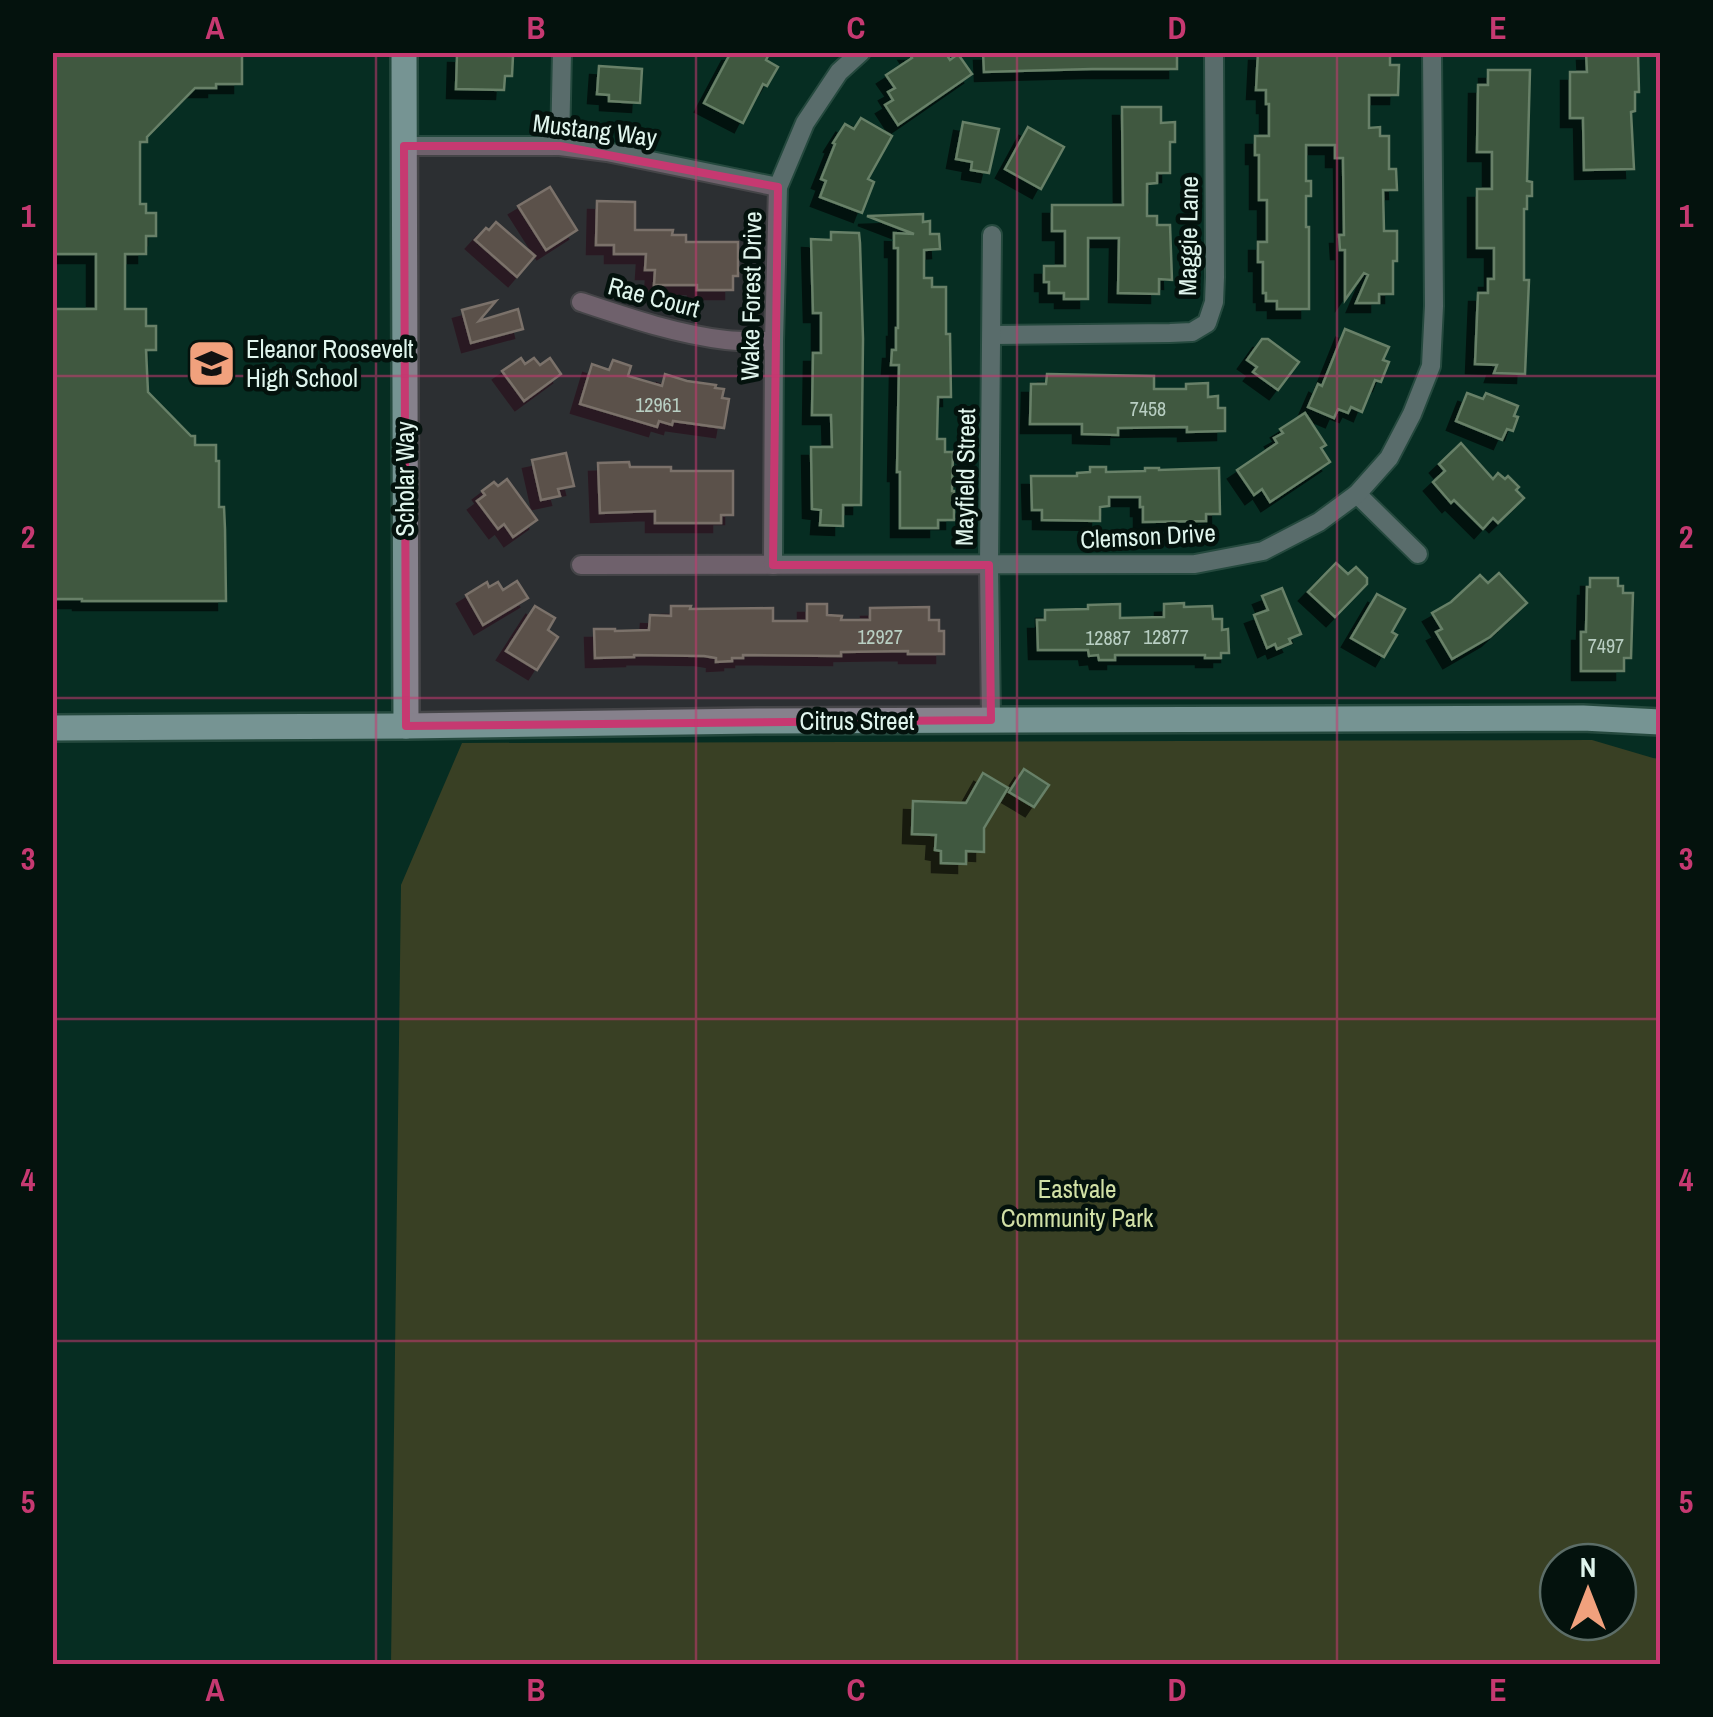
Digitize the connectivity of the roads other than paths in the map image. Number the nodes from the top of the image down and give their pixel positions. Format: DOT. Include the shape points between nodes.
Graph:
graph roads {
  1 [pos="404,52"];
  2 [pos="562,52"];
  3 [pos="861,52"];
  4 [pos="1214,52"];
  5 [pos="1432,52"];
  6 [pos="404,146"];
  7 [pos="560,146"];
  8 [pos="778,187"];
  9 [pos="992,234"];
  10 [pos="581,302"];
  11 [pos="992,335"];
  12 [pos="774,341"];
  13 [pos="1358,494"];
  14 [pos="1418,554"];
  15 [pos="581,565"];
  16 [pos="773,565"];
  17 [pos="989,565"];
  18 [pos="991,720"];
  19 [pos="1660,722"];
  20 [pos="406,726"];
  21 [pos="52,728"];
  1 -- 6 [label="street, Scholar Way"];
  2 -- 7 [label="street"];
  3 -- 8 [label="street, Wake Forest Drive" via="805,123"];
  4 -- 11 [label="street, Maggie Lane" via="1214,302 1207,323 1170,334"];
  5 -- 13 [label="street, Clemson Drive" via="1431,366 1389,458"];
  6 -- 7 [label="street, Mustang Way"];
  6 -- 20 [label="street, Scholar Way"];
  7 -- 8 [label="street, Mustang Way"];
  8 -- 12 [label="street, Wake Forest Drive"];
  9 -- 11 [label="street, Mayfield Street"];
  10 -- 12 [label="street, Rae Court" via="683,332"];
  11 -- 17 [label="street, Mayfield Street"];
  12 -- 16 [label="street, Wake Forest Drive"];
  13 -- 14 [label="street"];
  13 -- 17 [label="street, Clemson Drive" via="1264,550 1212,561"];
  15 -- 16 [label="street, Clemson Drive"];
  16 -- 17 [label="street, Clemson Drive"];
  17 -- 18 [label="street, Mayfield Street"];
  18 -- 19 [label="street, Citrus Street"];
  18 -- 20 [label="street, Citrus Street"];
  20 -- 21 [label="street, Citrus Street"];
}
